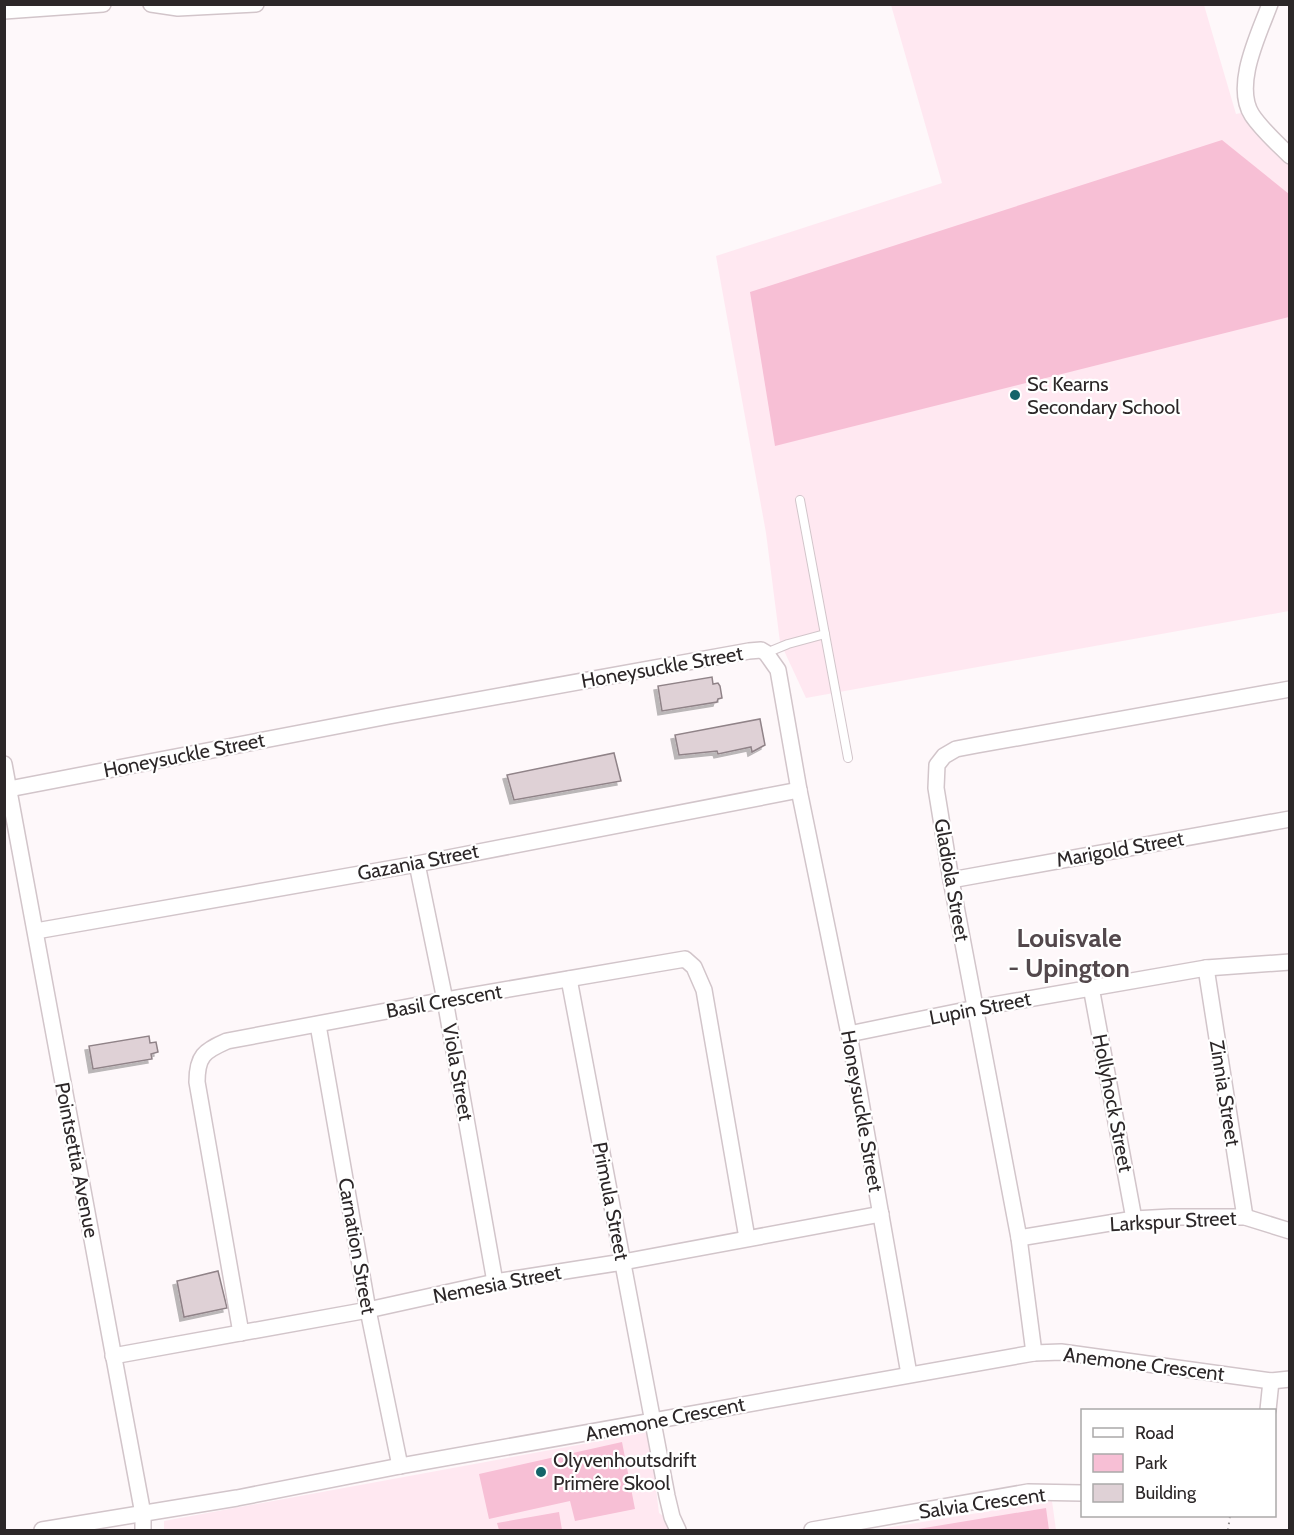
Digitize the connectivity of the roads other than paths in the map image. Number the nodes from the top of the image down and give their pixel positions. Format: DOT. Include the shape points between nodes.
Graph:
graph roads {
  1 [pos="103,4"];
  2 [pos="151,4"];
  3 [pos="256,4"];
  4 [pos="1270,4"];
  5 [pos="4,12"];
  6 [pos="1290,156"];
  7 [pos="800,500"];
  8 [pos="825,634"];
  9 [pos="766,653"];
  10 [pos="1289,690"];
  11 [pos="848,758"];
  12 [pos="4,764"];
  13 [pos="9,789"];
  14 [pos="800,790"];
  15 [pos="1290,819"];
  16 [pos="417,864"];
  17 [pos="951,880"];
  18 [pos="36,931"];
  19 [pos="1290,963"];
  20 [pos="1206,968"];
  21 [pos="569,979"];
  22 [pos="1091,987"];
  23 [pos="445,1000"];
  24 [pos="976,1008"];
  25 [pos="318,1025"];
  26 [pos="849,1034"];
  27 [pos="880,1214"];
  28 [pos="1245,1217"];
  29 [pos="1134,1220"];
  30 [pos="1290,1231"];
  31 [pos="747,1238"];
  32 [pos="1019,1238"];
  33 [pos="622,1263"];
  34 [pos="495,1282"];
  35 [pos="368,1311"];
  36 [pos="241,1333"];
  37 [pos="1034,1353"];
  38 [pos="113,1356"];
  39 [pos="909,1374"];
  40 [pos="1290,1379"];
  41 [pos="1271,1381"];
  42 [pos="1268,1409"];
  43 [pos="654,1422"];
  44 [pos="400,1466"];
  45 [pos="1081,1493"];
  46 [pos="143,1514"];
  47 [pos="42,1530"];
  48 [pos="143,1530"];
  49 [pos="678,1530"];
  50 [pos="812,1530"];
  1 -- 5 [label="street"];
  2 -- 3 [label="street" via="178,8"];
  4 -- 6 [label="street" via="1245,84 1250,113"];
  7 -- 8 [label="lane"];
  8 -- 9 [label="lane"];
  8 -- 11 [label="lane"];
  9 -- 13 [label="street, Honeysuckle Street" via="755,650"];
  9 -- 14 [label="street, Honeysuckle Street" via="778,670"];
  10 -- 17 [label="street, Gladiola Street" via="956,749 936,765 935,775"];
  12 -- 13 [label="street, Pointsettia Avenue"];
  13 -- 18 [label="street, Pointsettia Avenue"];
  14 -- 16 [label="street, Gazania Street"];
  14 -- 26 [label="street, Honeysuckle Street"];
  15 -- 17 [label="street, Marigold Street"];
  16 -- 18 [label="street, Gazania Street"];
  16 -- 23 [label="street, Viola Street"];
  17 -- 24 [label="street, Gladiola Street"];
  18 -- 38 [label="street, Pointsettia Avenue"];
  19 -- 20 [label="street, Lupin Street"];
  20 -- 22 [label="street, Lupin Street"];
  20 -- 28 [label="street, Zinnia Street"];
  21 -- 23 [label="street, Basil Crescent"];
  21 -- 31 [label="street, Basil Crescent" via="685,959 694,967 704,990"];
  21 -- 33 [label="street, Primula Street"];
  22 -- 24 [label="street, Lupin Street"];
  22 -- 29 [label="street, Hollyhock Street"];
  23 -- 25 [label="street, Basil Crescent"];
  23 -- 34 [label="street, Viola Street"];
  24 -- 26 [label="street, Lupin Street"];
  24 -- 32 [label="street, Gladiola Street"];
  25 -- 35 [label="street, Carnation Street"];
  25 -- 36 [label="street, Basil Crescent" via="227,1041 213,1047 198,1064 197,1082"];
  26 -- 27 [label="street, Honeysuckle Street"];
  27 -- 31 [label="street, Nemesia Street"];
  27 -- 39 [label="street, Honeysuckle Street"];
  28 -- 29 [label="street, Larkspur Street"];
  28 -- 30 [label="street, Larkspur Street"];
  29 -- 32 [label="street, Larkspur Street"];
  31 -- 33 [label="street, Nemesia Street"];
  32 -- 37 [label="street, Gladiola Street"];
  33 -- 34 [label="street, Nemesia Street"];
  33 -- 43 [label="street, Primula Street"];
  34 -- 35 [label="street, Nemesia Street"];
  35 -- 36 [label="street, Nemesia Street"];
  35 -- 44 [label="street, Carnation Street"];
  36 -- 38 [label="street, Nemesia Street"];
  37 -- 39 [label="street, Anemone Crescent"];
  37 -- 41 [label="street, Anemone Crescent" via="1100,1356"];
  38 -- 46 [label="street, Pointsettia Avenue"];
  39 -- 43 [label="street, Anemone Crescent"];
  40 -- 41 [label="street, Anemone Crescent"];
  41 -- 42 [label="street"];
  43 -- 44 [label="street, Anemone Crescent"];
  43 -- 49 [label="street" via="667,1496"];
  44 -- 46 [label="street, Anemone Crescent"];
  45 -- 50 [label="street, Salvia Crescent" via="1028,1492"];
  46 -- 47 [label="street, Anemone Crescent"];
  46 -- 48 [label="street, Pointsettia Avenue"];
}
